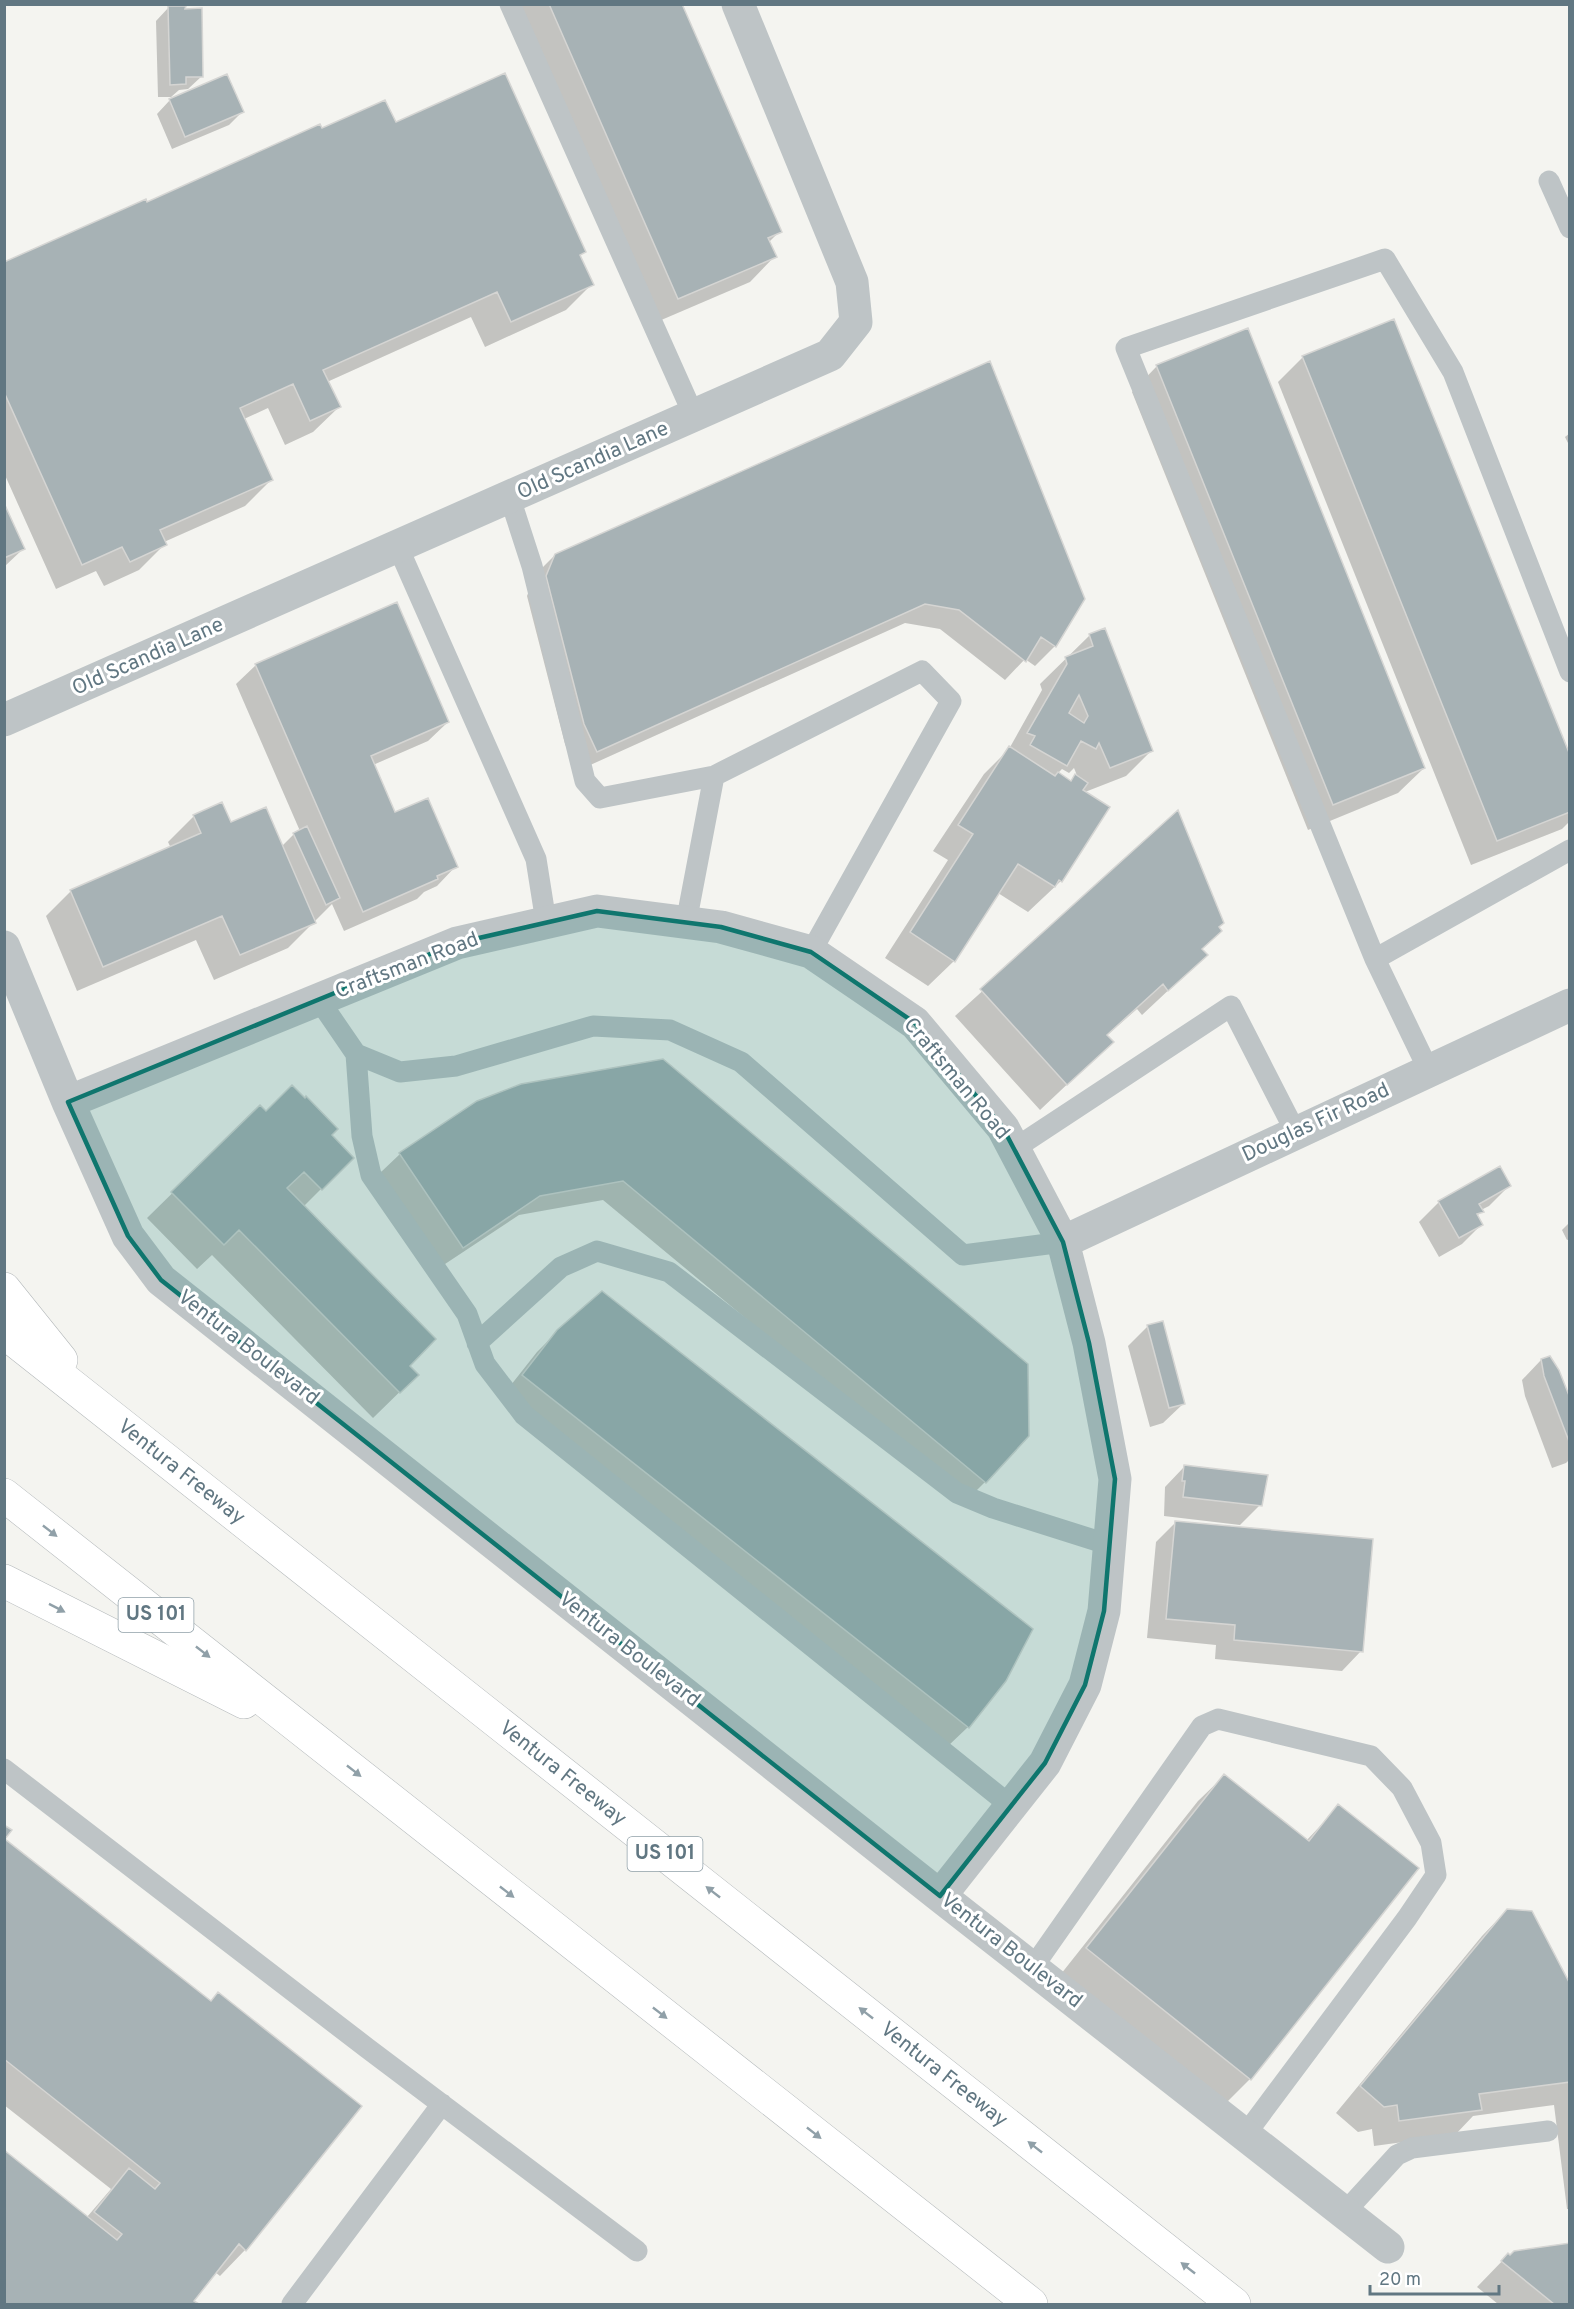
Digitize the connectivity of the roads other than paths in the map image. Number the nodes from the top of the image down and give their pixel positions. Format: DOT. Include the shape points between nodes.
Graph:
graph roads {
  1 [pos="510,4"];
  2 [pos="738,4"];
  3 [pos="1549,181"];
  4 [pos="1569,228"];
  5 [pos="694,416"];
  6 [pos="510,498"];
  7 [pos="398,547"];
  8 [pos="1569,672"];
  9 [pos="4,720"];
  10 [pos="714,777"];
  11 [pos="1569,850"];
  12 [pos="546,922"];
  13 [pos="686,923"];
  14 [pos="4,947"];
  15 [pos="811,952"];
  16 [pos="1375,959"];
  17 [pos="319,1000"];
  18 [pos="1569,1005"];
  19 [pos="356,1054"];
  20 [pos="1429,1071"];
  21 [pos="68,1102"];
  22 [pos="1296,1133"];
  23 [pos="1014,1149"];
  24 [pos="1063,1242"];
  25 [pos="4,1289"];
  26 [pos="4,1332"];
  27 [pos="477,1343"];
  28 [pos="96,1404"];
  29 [pos="4,1495"];
  30 [pos="1110,1545"];
  31 [pos="4,1581"];
  32 [pos="308,1735"];
  33 [pos="4,1769"];
  34 [pos="1011,1806"];
  35 [pos="940,1896"];
  36 [pos="1033,1967"];
  37 [pos="442,2104"];
  38 [pos="1548,2131"];
  39 [pos="1245,2135"];
  40 [pos="1344,2213"];
  41 [pos="1388,2247"];
  42 [pos="637,2251"];
  43 [pos="292,2304"];
  44 [pos="1031,2304"];
  45 [pos="1234,2304"];
  1 -- 5 [label="lane"];
  2 -- 5 [label="street, Old Scandia Lane" via="852,282 856,322 830,356"];
  3 -- 4 [label="lane"];
  5 -- 6 [label="street, Old Scandia Lane"];
  6 -- 7 [label="street, Old Scandia Lane"];
  6 -- 10 [label="lane" via="532,566 585,781 600,798"];
  7 -- 9 [label="street, Old Scandia Lane"];
  7 -- 12 [label="lane" via="536,859"];
  8 -- 16 [label="lane" via="1453,372 1385,259 1126,348"];
  10 -- 13 [label="lane"];
  10 -- 15 [label="lane" via="922,671 951,701"];
  11 -- 16 [label="lane"];
  12 -- 13 [label="street, Craftsman Road" via="597,911"];
  12 -- 17 [label="street, Craftsman Road" via="457,943"];
  13 -- 15 [label="street, Craftsman Road" via="721,927"];
  14 -- 21 [label="street, Ventura Boulevard"];
  15 -- 23 [label="street, Craftsman Road" via="915,1023 1003,1128"];
  16 -- 20 [label="lane"];
  17 -- 19 [label="lane"];
  17 -- 21 [label="street, Craftsman Road"];
  18 -- 20 [label="street, Douglas Fir Road"];
  19 -- 24 [label="lane" via="400,1072 456,1066 593,1026 670,1030 741,1062 963,1255"];
  19 -- 27 [label="lane" via="363,1136 371,1175 467,1314"];
  20 -- 22 [label="street, Douglas Fir Road"];
  21 -- 35 [label="street, Ventura Boulevard" via="128,1236 161,1280"];
  22 -- 23 [label="lane" via="1231,1006"];
  22 -- 24 [label="street, Douglas Fir Road"];
  23 -- 24 [label="street, Craftsman Road"];
  24 -- 30 [label="street, Craftsman Road" via="1089,1343 1115,1479"];
  25 -- 28 [label="highway"];
  26 -- 28 [label="highway, Ventura Freeway / US 101"];
  27 -- 30 [label="lane" via="561,1267 597,1251 669,1272 957,1492 993,1508"];
  27 -- 34 [label="lane" via="485,1364 524,1415"];
  45 -- 28 [label="highway, Ventura Freeway / US 101, one-way"];
  29 -- 32 [label="highway, US 101, one-way"];
  30 -- 34 [label="street, Craftsman Road" via="1104,1611 1085,1685 1045,1763"];
  31 -- 32 [label="highway, one-way"];
  32 -- 44 [label="highway, US 101, one-way"];
  33 -- 37 [label="lane"];
  34 -- 35 [label="street, Craftsman Road"];
  35 -- 36 [label="street, Ventura Boulevard"];
  36 -- 39 [label="street, Ventura Boulevard"];
  36 -- 39 [label="lane" via="1202,1726 1218,1719 1371,1756 1402,1788 1431,1843 1436,1875"];
  37 -- 42 [label="lane"];
  37 -- 43 [label="lane"];
  38 -- 40 [label="lane" via="1412,2148 1397,2155"];
  39 -- 40 [label="street, Ventura Boulevard"];
  40 -- 41 [label="street, Ventura Boulevard"];
}
